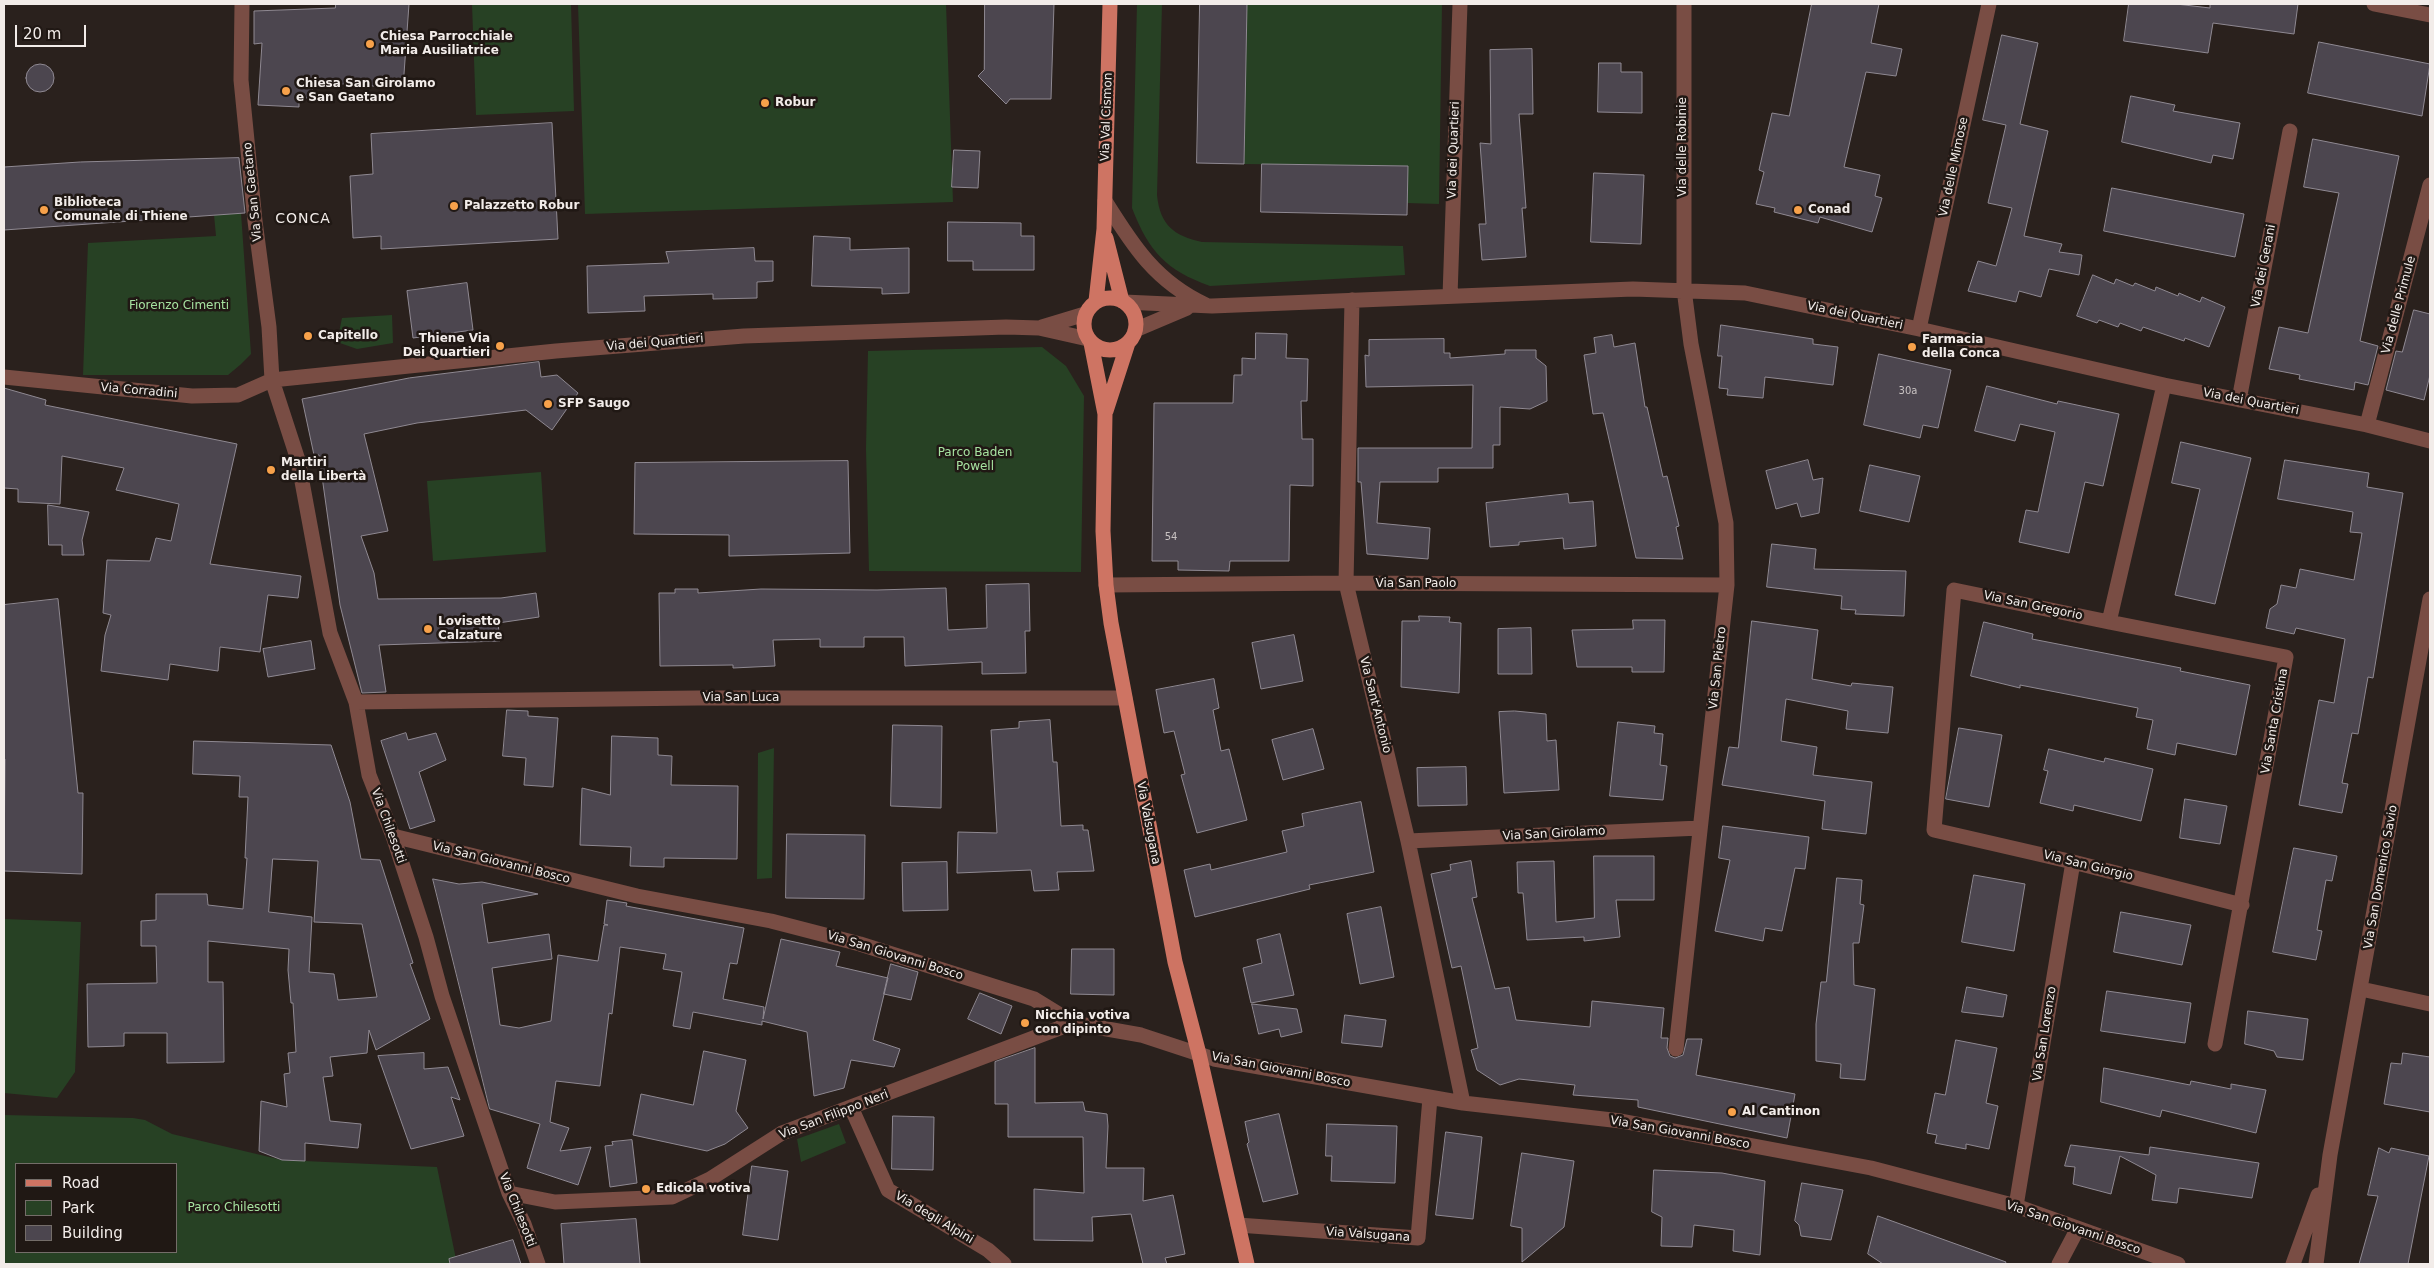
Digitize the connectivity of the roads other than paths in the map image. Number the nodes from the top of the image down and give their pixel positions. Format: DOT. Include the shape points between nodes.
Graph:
graph roads {
  1 [pos="242,4"];
  2 [pos="1110,4"];
  3 [pos="1460,4"];
  4 [pos="1684,4"];
  5 [pos="1990,4"];
  6 [pos="2374,4"];
  7 [pos="2430,14"];
  8 [pos="2290,131"];
  9 [pos="2430,185"];
  10 [pos="1105,201"];
  11 [pos="1104,229"];
  12 [pos="1684,290"];
  13 [pos="1450,296"];
  14 [pos="1352,300"];
  15 [pos="1096,301"];
  16 [pos="1123,301"];
  17 [pos="1191,306"];
  18 [pos="1212,306"];
  19 [pos="1085,314"];
  20 [pos="1039,328"];
  21 [pos="1135,330"];
  22 [pos="1919,330"];
  23 [pos="1089,341"];
  24 [pos="1128,343"];
  25 [pos="4,377"];
  26 [pos="272,380"];
  27 [pos="2164,385"];
  28 [pos="2239,400"];
  29 [pos="1105,414"];
  30 [pos="2367,425"];
  31 [pos="2430,441"];
  32 [pos="1346,583"];
  33 [pos="1106,585"];
  34 [pos="1727,585"];
  35 [pos="2430,599"];
  36 [pos="2109,622"];
  37 [pos="1125,698"];
  38 [pos="356,702"];
  39 [pos="1700,828"];
  40 [pos="1934,830"];
  41 [pos="393,836"];
  42 [pos="1408,841"];
  43 [pos="2073,862"];
  44 [pos="2242,905"];
  45 [pos="2361,989"];
  46 [pos="2430,1004"];
  47 [pos="1073,1023"];
  48 [pos="2215,1044"];
  49 [pos="1676,1049"];
  50 [pos="1199,1054"];
  51 [pos="1430,1098"];
  52 [pos="1463,1104"];
  53 [pos="852,1107"];
  54 [pos="2330,1155"];
  55 [pos="509,1193"];
  56 [pos="2016,1206"];
  57 [pos="1238,1225"];
  58 [pos="2077,1230"];
  59 [pos="538,1264"];
  60 [pos="1004,1264"];
  61 [pos="1247,1264"];
  62 [pos="2059,1264"];
  63 [pos="2178,1264"];
  64 [pos="2293,1264"];
  65 [pos="2316,1264"];
  1 -- 26 [label="street, Via San Gaetano" via="242,80"];
  2 -- 10 [label="main road, Via Val Cismon"];
  3 -- 13 [label="street, Via dei Quartieri"];
  4 -- 12 [label="street, Via delle Robinie"];
  5 -- 22 [label="street, Via delle Mimose"];
  6 -- 7 [label="street"];
  8 -- 28 [label="street, Via dei Gerani"];
  9 -- 30 [label="street, Via delle Primule"];
  10 -- 11 [label="main road, Via Val Cismon"];
  10 -- 18 [label="street" via="1147,262 1182,293"];
  11 -- 15 [label="main road, Via Val Cismon"];
  11 -- 16 [label="main road, Via Val Cismon"];
  12 -- 13 [label="street, Via dei Quartieri"];
  12 -- 22 [label="street, Via dei Quartieri" via="1745,294"];
  12 -- 34 [label="street, Via San Pietro" via="1691,344 1726,523"];
  13 -- 14 [label="street, Via dei Quartieri"];
  14 -- 18 [label="street, Via dei Quartieri"];
  14 -- 32 [label="street, Via Sant'Antonio"];
  15 -- 16 [label="main road" via="1104,298"];
  15 -- 19 [label="main road"];
  16 -- 17 [label="street, Via dei Quartieri"];
  16 -- 21 [label="main road" via="1134,314"];
  17 -- 18 [label="street, Via dei Quartieri"];
  17 -- 21 [label="street, Via dei Quartieri"];
  19 -- 20 [label="street, Via dei Quartieri"];
  19 -- 23 [label="main road" via="1083,322"];
  20 -- 23 [label="street, Via dei Quartieri"];
  20 -- 26 [label="street, Via dei Quartieri" via="744,336 456,360"];
  21 -- 24 [label="main road"];
  22 -- 27 [label="street, Via dei Quartieri"];
  23 -- 24 [label="main road" via="1105,350 1121,348"];
  23 -- 29 [label="main road, Via Valsugana"];
  24 -- 29 [label="main road, Via Valsugana"];
  25 -- 26 [label="street, Via Corradini" via="192,396 238,395"];
  26 -- 38 [label="street, Via Chilesotti" via="298,460 330,633"];
  27 -- 28 [label="street, Via dei Quartieri"];
  27 -- 36 [label="street"];
  28 -- 30 [label="street, Via dei Quartieri"];
  29 -- 33 [label="main road, Via Valsugana" via="1103,530"];
  30 -- 31 [label="street, Via dei Quartieri"];
  32 -- 33 [label="street, Via San Paolo"];
  32 -- 34 [label="street, Via San Paolo"];
  32 -- 42 [label="street, Via Sant'Antonio"];
  33 -- 37 [label="main road, Via Valsugana"];
  34 -- 39 [label="street, Via San Pietro"];
  35 -- 45 [label="street, Via San Domenico Savio"];
  36 -- 40 [label="street, Via San Gregorio" via="1954,590"];
  36 -- 44 [label="street, Via Santa Cristina" via="2286,656"];
  37 -- 38 [label="street, Via San Luca"];
  37 -- 50 [label="main road, Via Valsugana" via="1165,912"];
  38 -- 41 [label="street, Via Chilesotti" via="369,775"];
  39 -- 42 [label="street, Via San Girolamo"];
  39 -- 49 [label="street, Via San Pietro"];
  40 -- 43 [label="street, Via San Giorgio"];
  41 -- 47 [label="street, Via San Giovanni Bosco" via="637,896 771,921 860,944 1034,999"];
  41 -- 55 [label="street, Via Chilesotti" via="442,996"];
  42 -- 52 [label="street, Via Sant'Antonio"];
  43 -- 44 [label="street, Via San Giorgio"];
  43 -- 56 [label="street, Via San Lorenzo"];
  44 -- 48 [label="street"];
  45 -- 46 [label="street"];
  45 -- 54 [label="street, Via San Domenico Savio"];
  47 -- 50 [label="street, Via San Giovanni Bosco" via="1141,1035"];
  47 -- 53 [label="street, Via San Filippo Neri"];
  50 -- 51 [label="street, Via San Giovanni Bosco"];
  50 -- 57 [label="main road, Via Valsugana"];
  51 -- 52 [label="street, Via San Giovanni Bosco"];
  51 -- 57 [label="street, Via Valsugana" via="1418,1238"];
  52 -- 56 [label="street, Via San Giovanni Bosco" via="1621,1121 1871,1168"];
  53 -- 55 [label="street, Via San Filippo Neri" via="782,1133 710,1179 672,1197 555,1202"];
  53 -- 60 [label="street, Via degli Alpini" via="888,1190 988,1250"];
  54 -- 64 [label="street, Via San Domenico Savio"];
  54 -- 65 [label="street, Via San Domenico Savio"];
  55 -- 59 [label="street, Via Chilesotti"];
  56 -- 58 [label="street, Via San Giovanni Bosco"];
  57 -- 61 [label="main road, Via Valsugana"];
  58 -- 62 [label="street"];
  58 -- 63 [label="street, Via San Giovanni Bosco"];
}
